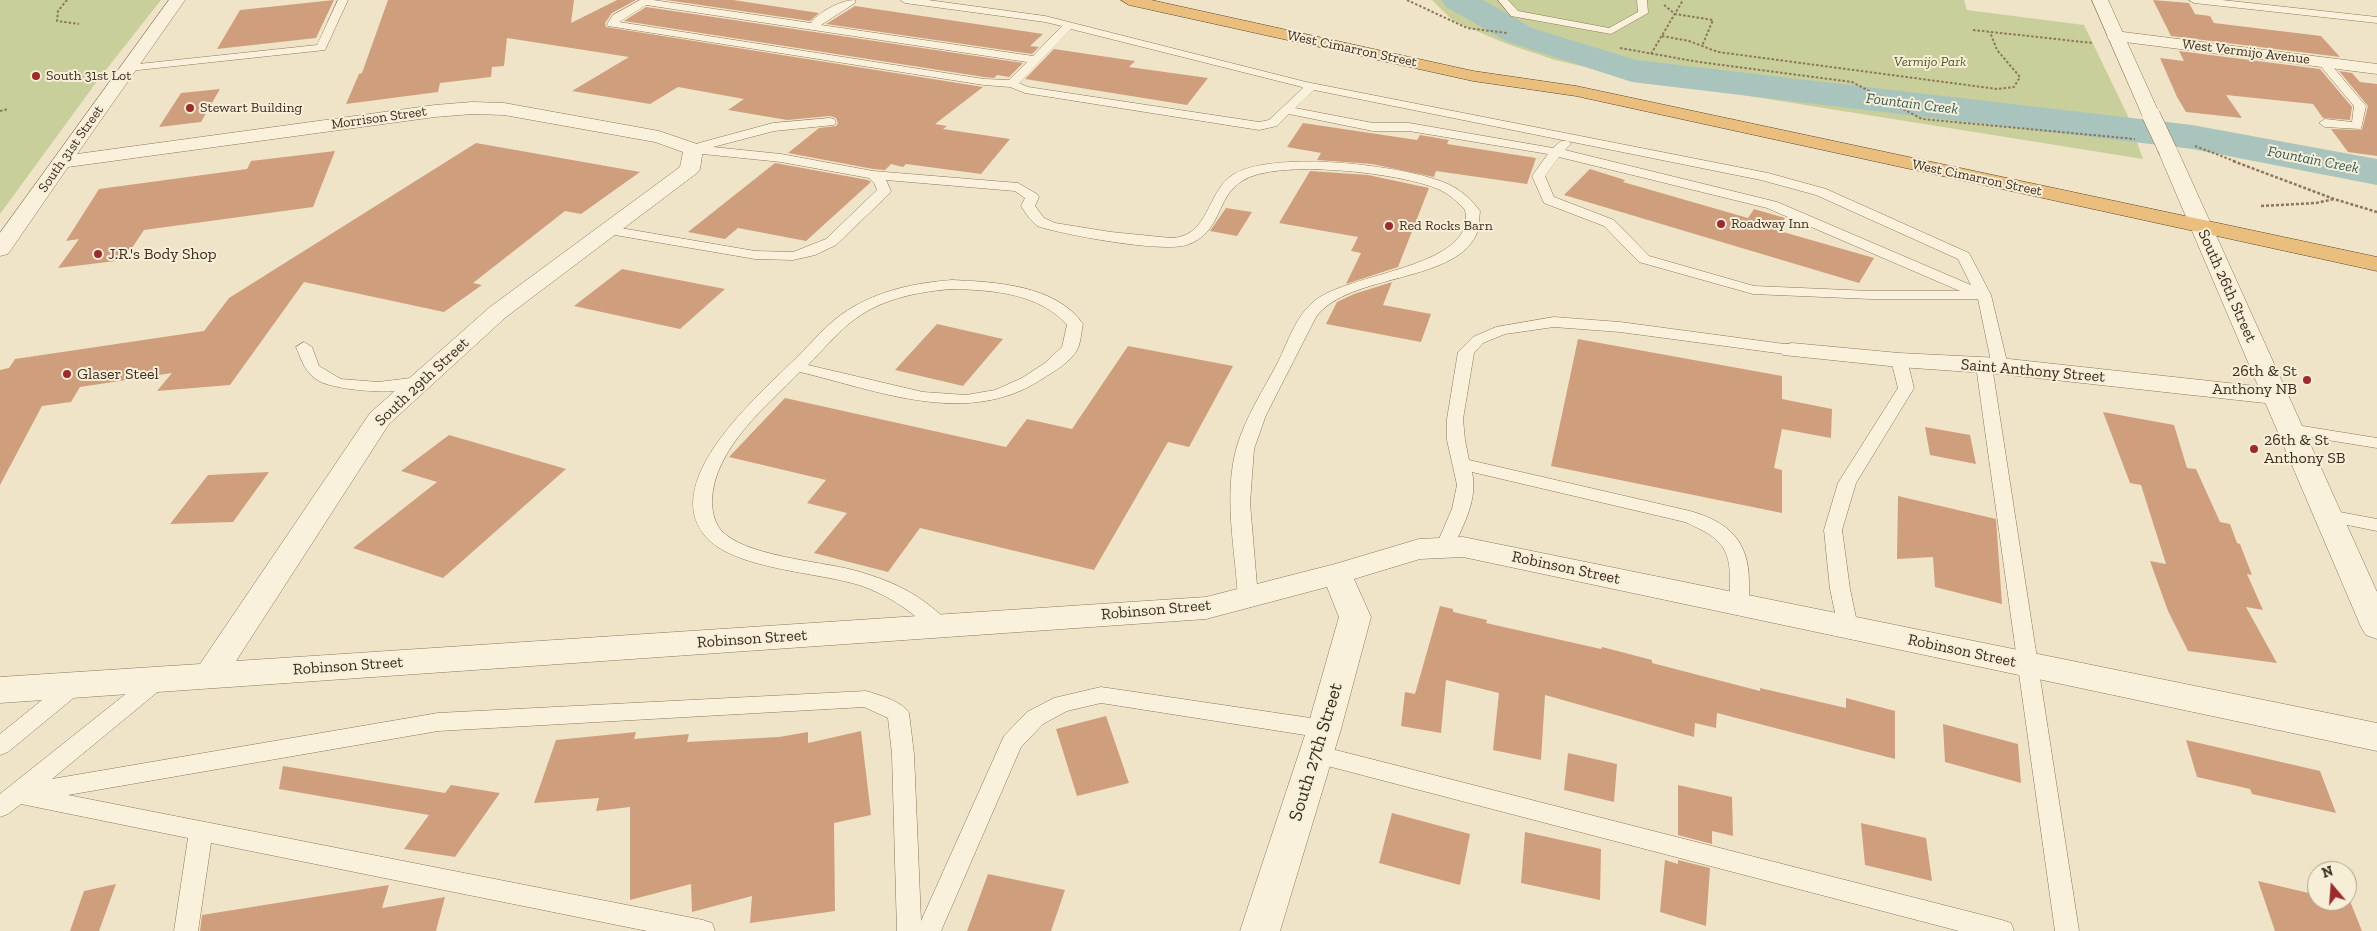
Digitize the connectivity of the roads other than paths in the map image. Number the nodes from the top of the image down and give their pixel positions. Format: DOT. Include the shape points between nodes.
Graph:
graph roads {
  1 [pos="177,0"];
  2 [pos="343,0"];
  3 [pos="849,0"];
  4 [pos="905,0"];
  5 [pos="1129,0"];
  6 [pos="1197,0"];
  7 [pos="1502,0"];
  8 [pos="1642,0"];
  9 [pos="2100,0"];
  10 [pos="2194,0"];
  11 [pos="646,1"];
  12 [pos="2377,20"];
  13 [pos="1069,25"];
  14 [pos="814,28"];
  15 [pos="2115,36"];
  16 [pos="1035,60"];
  17 [pos="2323,62"];
  18 [pos="129,68"];
  19 [pos="2377,69"];
  20 [pos="1012,84"];
  21 [pos="1311,86"];
  22 [pos="1576,91"];
  23 [pos="1286,110"];
  24 [pos="830,122"];
  25 [pos="2326,123"];
  26 [pos="1571,138"];
  27 [pos="693,149"];
  28 [pos="1556,152"];
  29 [pos="63,162"];
  30 [pos="873,176"];
  31 [pos="2200,225"];
  32 [pos="609,230"];
  33 [pos="0,249"];
  34 [pos="2377,264"];
  35 [pos="1984,295"];
  36 [pos="304,347"];
  37 [pos="1792,350"];
  38 [pos="1899,360"];
  39 [pos="1992,366"];
  40 [pos="798,367"];
  41 [pos="419,382"];
  42 [pos="2274,396"];
  43 [pos="2290,430"];
  44 [pos="2377,443"];
  45 [pos="1462,464"];
  46 [pos="2329,516"];
  47 [pos="2377,525"];
  48 [pos="1444,548"];
  49 [pos="1336,574"];
  50 [pos="1248,597"];
  51 [pos="1739,604"];
  52 [pos="939,626"];
  53 [pos="1848,627"];
  54 [pos="2377,627"];
  55 [pos="2028,664"];
  56 [pos="210,676"];
  57 [pos="159,678"];
  58 [pos="76,684"];
  59 [pos="0,690"];
  60 [pos="2377,737"];
  61 [pos="4,739"];
  62 [pos="1320,741"];
  63 [pos="8,800"];
  64 [pos="201,830"];
  65 [pos="186,931"];
  66 [pos="703,931"];
  67 [pos="909,931"];
  68 [pos="930,931"];
  69 [pos="1260,931"];
  70 [pos="2002,931"];
  71 [pos="2067,931"];
  1 -- 18 [label="street, South 31st Street"];
  2 -- 18 [label="lane" via="321,48"];
  3 -- 14 [label="lane" via="819,20"];
  4 -- 13 [label="lane"];
  5 -- 22 [label="highway, West Cimarron Street" via="1473,76"];
  6 -- 22 [label="highway, West Cimarron Street" via="1486,63"];
  7 -- 8 [label="lane" via="1515,14 1611,31 1643,13"];
  9 -- 15 [label="street, South 26th Street"];
  10 -- 12 [label="lane"];
  11 -- 14 [label="lane"];
  11 -- 20 [label="lane" via="617,17 612,24"];
  13 -- 16 [label="lane"];
  13 -- 21 [label="lane"];
  14 -- 16 [label="lane"];
  15 -- 17 [label="street, West Vermijo Avenue"];
  15 -- 31 [label="street, South 26th Street, bridge"];
  16 -- 20 [label="lane"];
  17 -- 19 [label="street, West Vermijo Avenue"];
  17 -- 25 [label="lane" via="2360,106 2357,126"];
  18 -- 29 [label="street, South 31st Street"];
  20 -- 23 [label="lane" via="1025,90 1259,126 1273,123"];
  21 -- 23 [label="lane"];
  21 -- 26 [label="lane"];
  22 -- 31 [label="highway, West Cimarron Street"];
  23 -- 28 [label="lane" via="1372,128 1409,127"];
  24 -- 27 [label="lane" via="773,127"];
  26 -- 28 [label="lane"];
  26 -- 35 [label="lane" via="1763,176 1821,192 1964,256"];
  27 -- 29 [label="street, Morrison Street" via="659,137 504,109 472,108"];
  27 -- 30 [label="lane" via="781,158"];
  27 -- 32 [label="street, South 29th Street" via="690,169"];
  28 -- 35 [label="lane" via="1772,205"];
  28 -- 35 [label="lane" via="1538,176 1549,200 1609,223 1644,259 1753,290"];
  29 -- 33 [label="street, South 31st Street"];
  30 -- 32 [label="lane" via="884,187 882,196 831,242 793,256 755,255"];
  30 -- 50 [label="lane" via="1018,187 1032,197 1028,206 1032,215 1043,223 1072,231 1163,242 1180,242 1194,237 1205,229 1233,181 1267,168 1286,166 1384,173 1443,186 1462,198 1473,211 1472,231 1464,244 1441,260 1336,293 1318,305 1308,319 1245,449 1242,524"];
  31 -- 34 [label="highway, West Cimarron Street"];
  31 -- 42 [label="street, South 26th Street"];
  32 -- 41 [label="street, South 29th Street" via="498,312"];
  35 -- 39 [label="lane"];
  36 -- 41 [label="lane" via="312,368 332,382 382,387"];
  37 -- 38 [label="street, Saint Anthony Street"];
  37 -- 45 [label="lane" via="1620,327 1554,322 1501,330 1478,340 1466,352 1455,419"];
  38 -- 39 [label="street, Saint Anthony Street"];
  38 -- 53 [label="lane" via="1906,388 1847,483 1833,530"];
  39 -- 42 [label="street, Saint Anthony Street"];
  39 -- 55 [label="lane"];
  40 -- 40 [label="lane" via="851,315 883,298 918,287 954,284 1033,296 1058,308 1075,324 1070,349 1051,366 999,394 966,400 923,396"];
  40 -- 52 [label="lane" via="750,414 718,454 705,482 702,514 712,533 736,550 875,583 921,607"];
  41 -- 56 [label="street, South 29th Street" via="379,419"];
  42 -- 43 [label="street, South 26th Street"];
  43 -- 44 [label="lane"];
  43 -- 46 [label="street, South 26th Street"];
  45 -- 48 [label="lane" via="1466,485 1461,509"];
  45 -- 51 [label="lane" via="1690,516 1709,525 1729,539 1739,552"];
  46 -- 47 [label="lane"];
  46 -- 54 [label="street, South 26th Street"];
  48 -- 49 [label="street, Robinson Street" via="1419,549"];
  48 -- 51 [label="street, Robinson Street" via="1464,548"];
  49 -- 50 [label="street, Robinson Street"];
  49 -- 62 [label="street, South 27th Street" via="1355,617"];
  50 -- 52 [label="street, Robinson Street" via="1206,608"];
  51 -- 53 [label="street, Robinson Street"];
  52 -- 56 [label="street, Robinson Street"];
  53 -- 55 [label="street, Robinson Street"];
  55 -- 60 [label="street, Robinson Street"];
  55 -- 71 [label="lane"];
  56 -- 57 [label="street, Robinson Street"];
  57 -- 58 [label="street, Robinson Street"];
  57 -- 63 [label="lane"];
  58 -- 59 [label="street, Robinson Street"];
  58 -- 61 [label="lane"];
  62 -- 68 [label="lane" via="1101,694 1062,704 1035,718 1012,742"];
  62 -- 69 [label="street, South 27th Street"];
  62 -- 70 [label="lane"];
  63 -- 64 [label="lane"];
  63 -- 67 [label="lane" via="438,722 866,699 898,713 904,754"];
  64 -- 65 [label="lane"];
  64 -- 66 [label="lane"];
}
